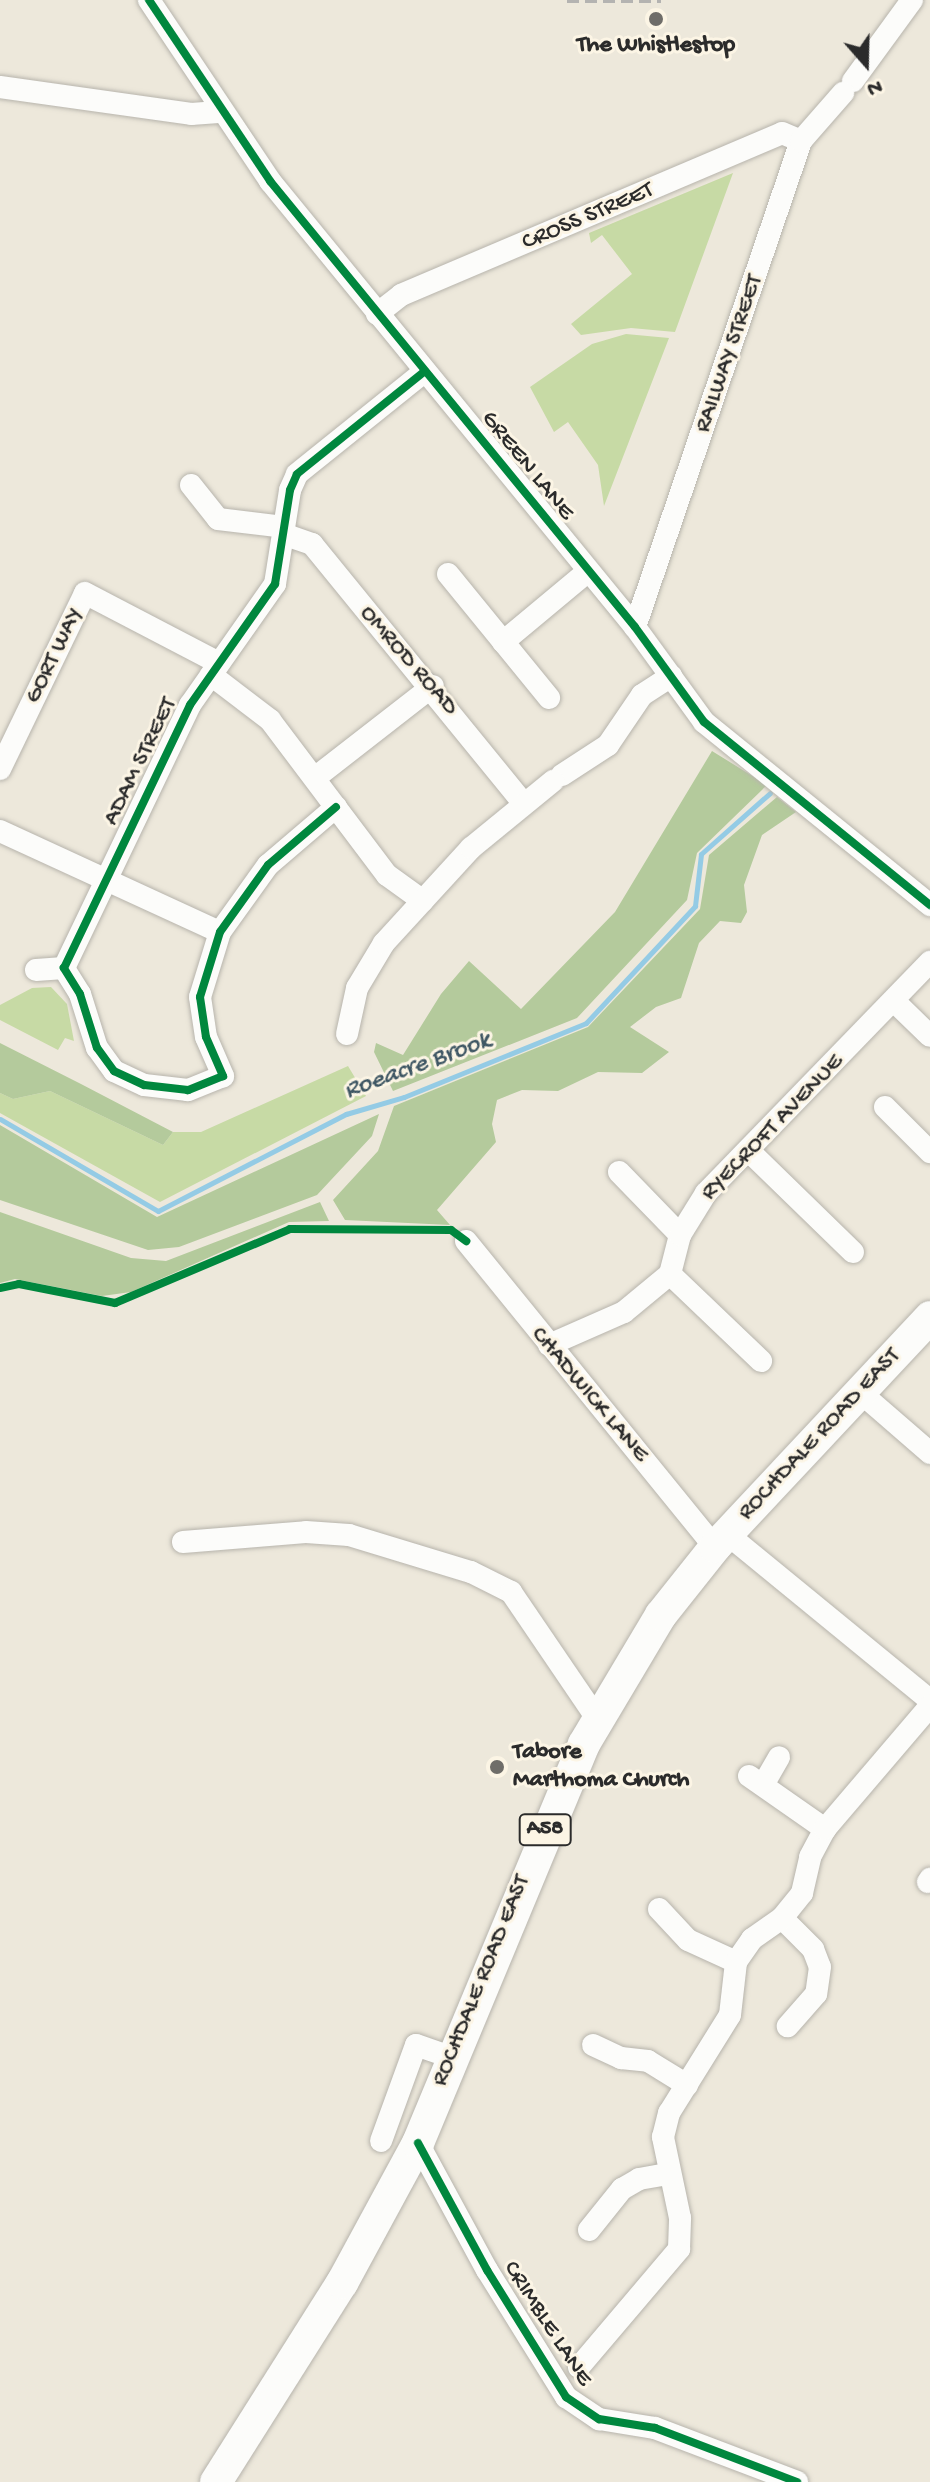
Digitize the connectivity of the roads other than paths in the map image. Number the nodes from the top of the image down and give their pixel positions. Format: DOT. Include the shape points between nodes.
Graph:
graph roads {
  1 [pos="149,0"];
  2 [pos="912,0"];
  3 [pos="0,87"];
  4 [pos="222,112"];
  5 [pos="801,141"];
  6 [pos="377,314"];
  7 [pos="425,371"];
  8 [pos="191,485"];
  9 [pos="284,531"];
  10 [pos="587,572"];
  11 [pos="448,574"];
  12 [pos="635,627"];
  13 [pos="503,642"];
  14 [pos="215,669"];
  15 [pos="671,676"];
  16 [pos="433,686"];
  17 [pos="549,698"];
  18 [pos="0,769"];
  19 [pos="316,777"];
  20 [pos="523,803"];
  21 [pos="336,807"];
  22 [pos="0,831"];
  23 [pos="108,879"];
  24 [pos="423,901"];
  25 [pos="930,905"];
  26 [pos="220,932"];
  27 [pos="930,962"];
  28 [pos="64,968"];
  29 [pos="36,970"];
  30 [pos="894,1001"];
  31 [pos="930,1036"];
  32 [pos="346,1040"];
  33 [pos="885,1107"];
  34 [pos="749,1151"];
  35 [pos="930,1152"];
  36 [pos="619,1172"];
  37 [pos="680,1235"];
  38 [pos="466,1241"];
  39 [pos="853,1252"];
  40 [pos="670,1274"];
  41 [pos="930,1317"];
  42 [pos="549,1345"];
  43 [pos="761,1361"];
  44 [pos="862,1394"];
  45 [pos="930,1453"];
  46 [pos="721,1540"];
  47 [pos="183,1542"];
  48 [pos="930,1700"];
  49 [pos="930,1706"];
  50 [pos="598,1720"];
  51 [pos="779,1757"];
  52 [pos="825,1829"];
  53 [pos="658,1909"];
  54 [pos="782,1918"];
  55 [pos="736,1962"];
  56 [pos="788,2026"];
  57 [pos="593,2045"];
  58 [pos="451,2057"];
  59 [pos="687,2085"];
  60 [pos="381,2141"];
  61 [pos="418,2143"];
  62 [pos="667,2174"];
  63 [pos="589,2230"];
  64 [pos="579,2367"];
  65 [pos="216,2482"];
  66 [pos="797,2482"];
  1 -- 4 [label="street, GREEN LANE"];
  2 -- 5 [label="street, RAILWAY STREET"];
  3 -- 4 [label="street" via="191,114"];
  4 -- 6 [label="street, GREEN LANE"];
  5 -- 6 [label="street, CROSS STREET" via="782,133 401,295"];
  5 -- 12 [label="street, RAILWAY STREET"];
  6 -- 7 [label="street, GREEN LANE"];
  7 -- 9 [label="street, ADAM STREET" via="297,474"];
  7 -- 10 [label="street, GREEN LANE"];
  8 -- 9 [label="street, OMROD ROAD" via="218,519"];
  9 -- 14 [label="street, ADAM STREET" via="275,584"];
  9 -- 16 [label="street, OMROD ROAD" via="312,544 409,668"];
  10 -- 12 [label="street, GREEN LANE"];
  10 -- 13 [label="street"];
  11 -- 13 [label="street"];
  12 -- 15 [label="street, GREEN LANE"];
  13 -- 17 [label="street"];
  14 -- 18 [label="street, GORT WAY" via="85,593"];
  14 -- 19 [label="street" via="270,720"];
  14 -- 23 [label="street, ADAM STREET" via="190,705"];
  15 -- 20 [label="street" via="642,695 608,745"];
  15 -- 25 [label="street, GREEN LANE" via="704,722"];
  16 -- 19 [label="street"];
  16 -- 20 [label="street, OMROD ROAD"];
  19 -- 21 [label="street"];
  20 -- 24 [label="street"];
  21 -- 24 [label="street" via="387,875"];
  21 -- 26 [label="street" via="268,865"];
  22 -- 23 [label="street"];
  23 -- 26 [label="street"];
  23 -- 28 [label="street, ADAM STREET"];
  24 -- 32 [label="street" via="364,971"];
  26 -- 28 [label="street" via="200,997 206,1037 223,1076 188,1090 144,1085 114,1071 97,1048 80,994"];
  27 -- 30 [label="street, RYECROFT AVENUE"];
  28 -- 29 [label="street"];
  30 -- 31 [label="street"];
  30 -- 34 [label="street, RYECROFT AVENUE"];
  33 -- 35 [label="street"];
  34 -- 37 [label="street, RYECROFT AVENUE" via="706,1193"];
  34 -- 39 [label="street"];
  36 -- 37 [label="street"];
  37 -- 40 [label="street, RYECROFT AVENUE"];
  38 -- 42 [label="street, CHADWICK LANE"];
  40 -- 42 [label="street" via="624,1312"];
  40 -- 43 [label="street"];
  41 -- 44 [label="highway, ROCHDALE ROAD EAST / A58"];
  42 -- 46 [label="street, CHADWICK LANE"];
  44 -- 45 [label="street"];
  44 -- 46 [label="highway, ROCHDALE ROAD EAST / A58"];
  46 -- 48 [label="street, CHADWICK LANE"];
  46 -- 50 [label="highway, ROCHDALE ROAD EAST / A58" via="661,1615"];
  47 -- 50 [label="street" via="306,1532 349,1535 471,1572 511,1592"];
  49 -- 52 [label="street"];
  50 -- 58 [label="highway, ROCHDALE ROAD EAST / A58" via="528,1868"];
  51 -- 52 [label="street" via="756,1780"];
  52 -- 54 [label="street" via="810,1857 802,1893"];
  53 -- 55 [label="street" via="688,1940"];
  54 -- 55 [label="street" via="752,1939"];
  54 -- 56 [label="street" via="813,1949 820,1967 816,1994"];
  55 -- 59 [label="street" via="730,2015"];
  57 -- 59 [label="street" via="621,2058 648,2061"];
  58 -- 60 [label="street" via="416,2045"];
  58 -- 61 [label="highway, ROCHDALE ROAD EAST / A58"];
  59 -- 62 [label="street" via="669,2113 663,2137"];
  61 -- 65 [label="highway, ROCHDALE ROAD EAST / A58" via="342,2283"];
  61 -- 66 [label="street, CRIMBLE LANE" via="487,2270 566,2397 599,2419 655,2428"];
  62 -- 63 [label="street" via="639,2179 622,2189"];
  62 -- 64 [label="street" via="684,2251"];
}
